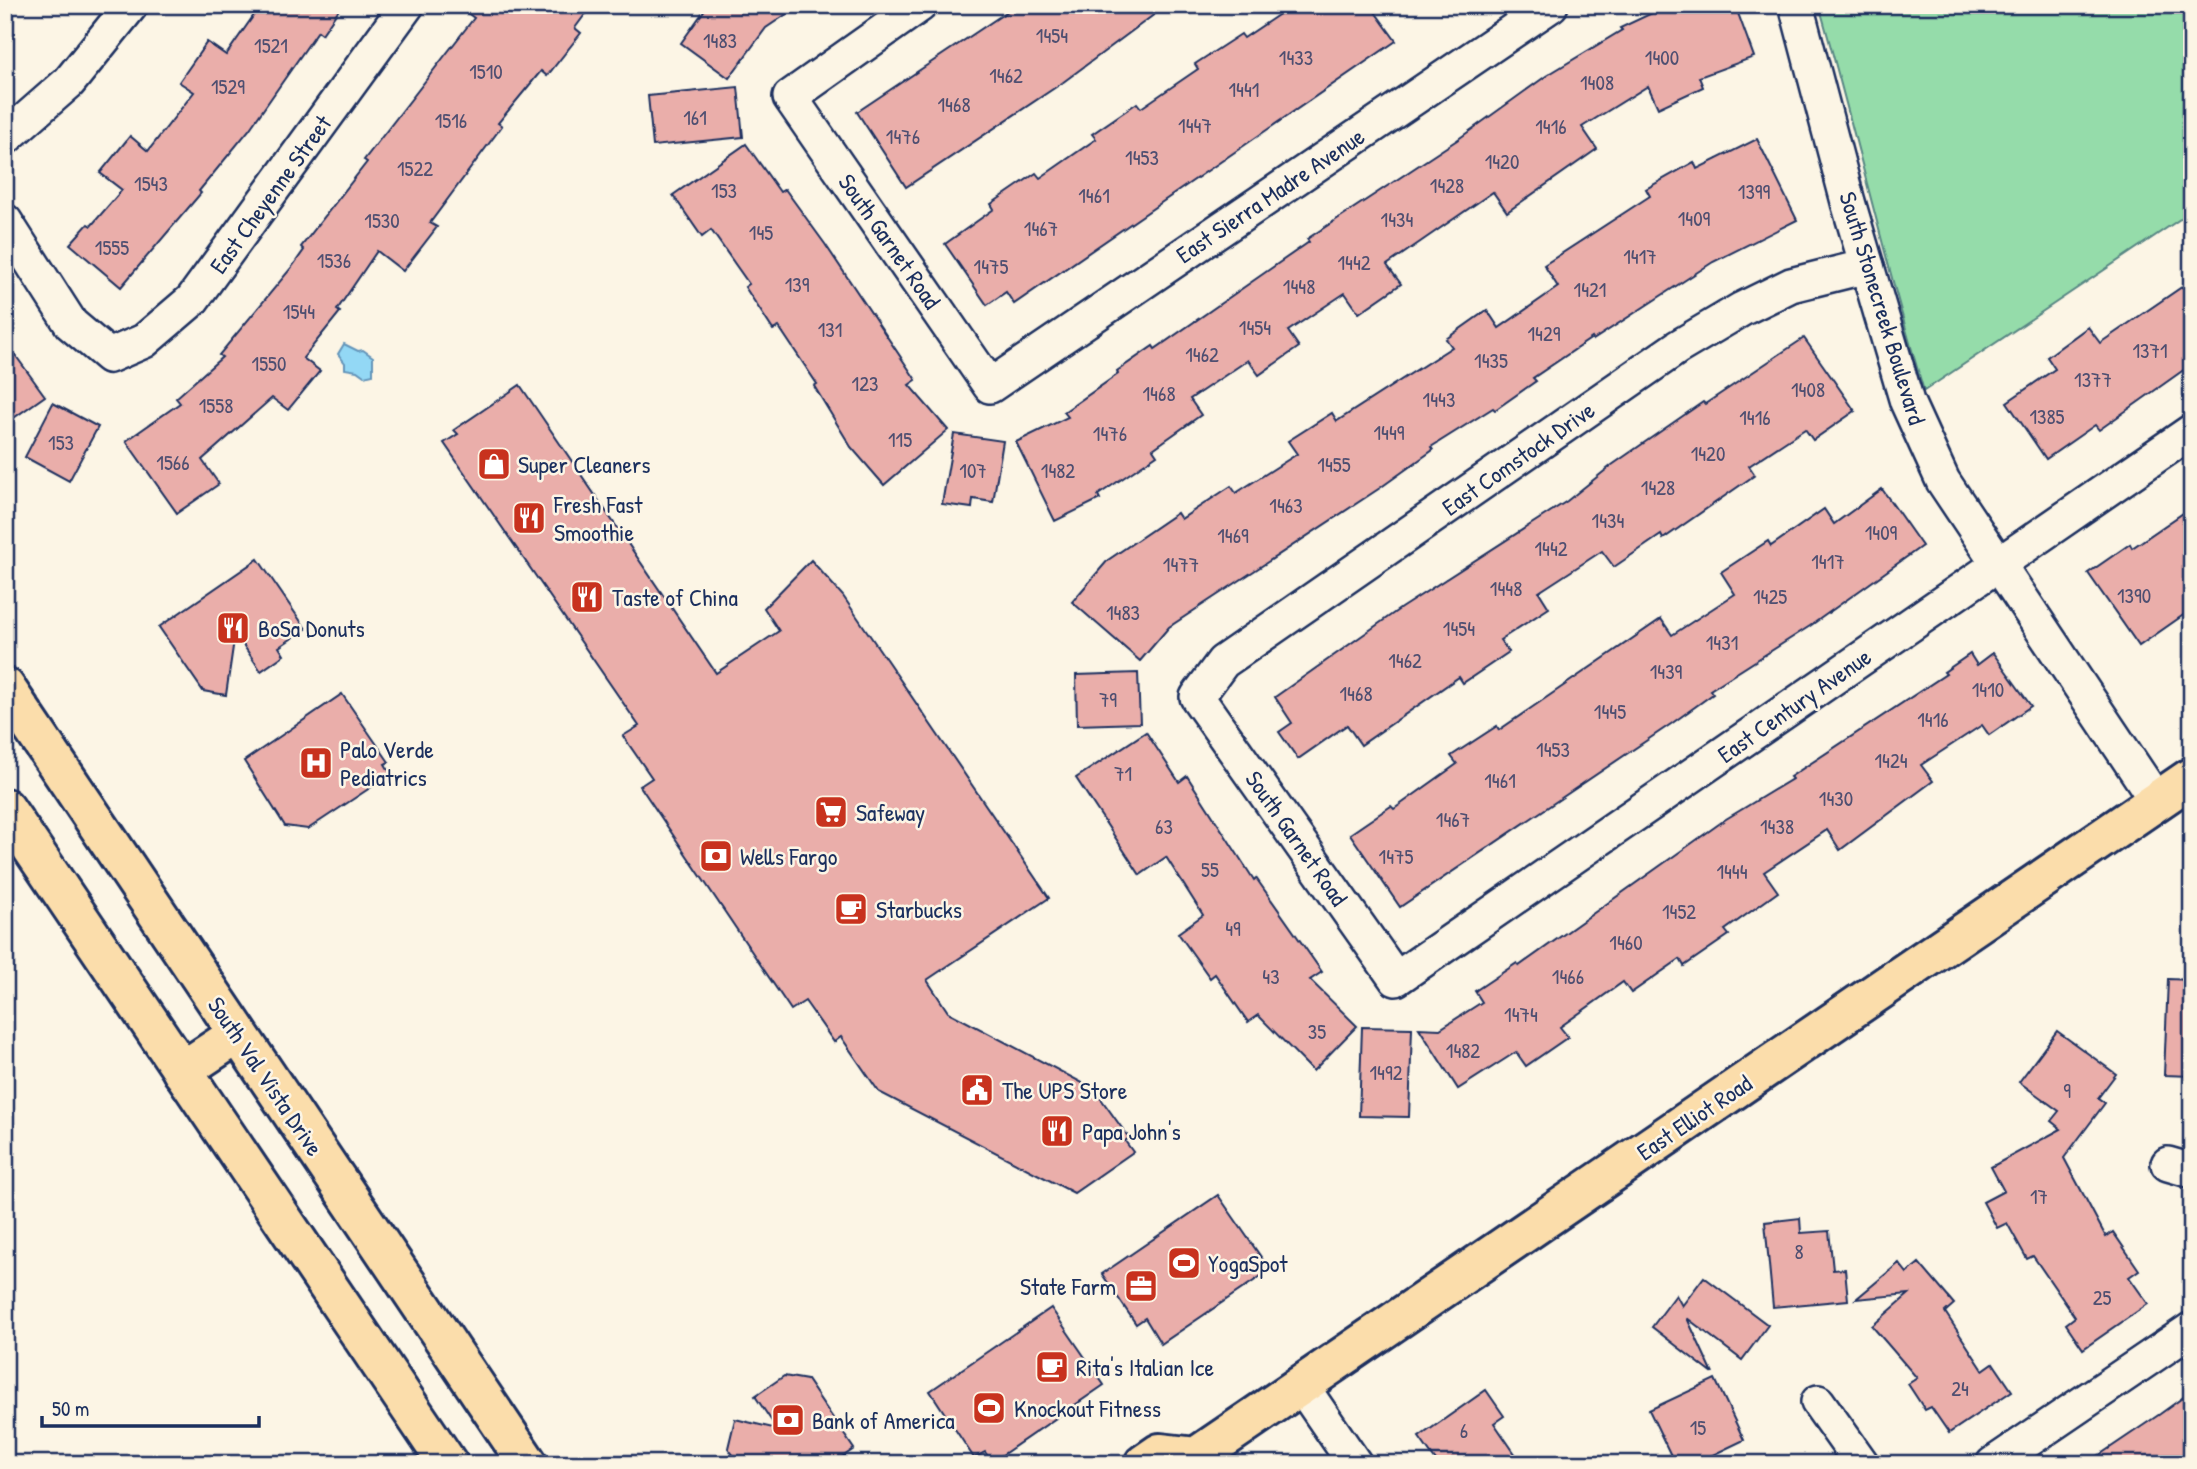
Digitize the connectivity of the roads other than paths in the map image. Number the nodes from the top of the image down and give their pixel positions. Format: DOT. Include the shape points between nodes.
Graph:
graph roads {
  1 [pos="131,5"];
  2 [pos="407,5"];
  3 [pos="920,5"];
  4 [pos="1551,5"];
  5 [pos="1796,5"];
  6 [pos="5,138"];
  7 [pos="5,221"];
  8 [pos="1867,266"];
  9 [pos="989,386"];
  10 [pos="2192,431"];
  11 [pos="1999,564"];
  12 [pos="5,687"];
  13 [pos="1197,697"];
  14 [pos="2192,777"];
  15 [pos="2157,800"];
  16 [pos="5,808"];
  17 [pos="1396,979"];
  18 [pos="238,1034"];
  19 [pos="182,1070"];
  20 [pos="2192,1329"];
  21 [pos="1301,1385"];
  22 [pos="1818,1402"];
  23 [pos="1196,1460"];
  24 [pos="448,1464"];
  25 [pos="528,1464"];
  26 [pos="1144,1464"];
  27 [pos="1355,1464"];
  28 [pos="1862,1464"];
  29 [pos="1993,1464"];
  1 -- 6 [label="street" via="69,82"];
  2 -- 7 [label="street, East Cheyenne Street" via="192,300 144,341 109,356 71,324"];
  3 -- 9 [label="street, South Garnet Road" via="790,97"];
  4 -- 9 [label="street, East Sierra Madre Avenue"];
  5 -- 8 [label="street, South Stonecreek Boulevard"];
  8 -- 11 [label="street, South Stonecreek Boulevard" via="1908,402 1943,481"];
  8 -- 13 [label="street, East Comstock Drive" via="1791,285 1678,347 1223,662"];
  10 -- 11 [label="street, East Century Avenue"];
  11 -- 15 [label="street, South Stonecreek Boulevard"];
  11 -- 17 [label="street, East Century Avenue"];
  12 -- 18 [label="main road, South Val Vista Drive"];
  13 -- 17 [label="street, South Garnet Road"];
  14 -- 15 [label="main road, East Elliot Road"];
  15 -- 21 [label="main road, East Elliot Road"];
  16 -- 19 [label="main road"];
  18 -- 19 [label="main road"];
  18 -- 25 [label="main road, South Val Vista Drive"];
  19 -- 24 [label="main road"];
  20 -- 29 [label="street"];
  21 -- 23 [label="main road, East Elliot Road"];
  21 -- 27 [label="street"];
  22 -- 28 [label="street"];
  23 -- 26 [label="main road, East Elliot Road" via="1160,1453"];
}
